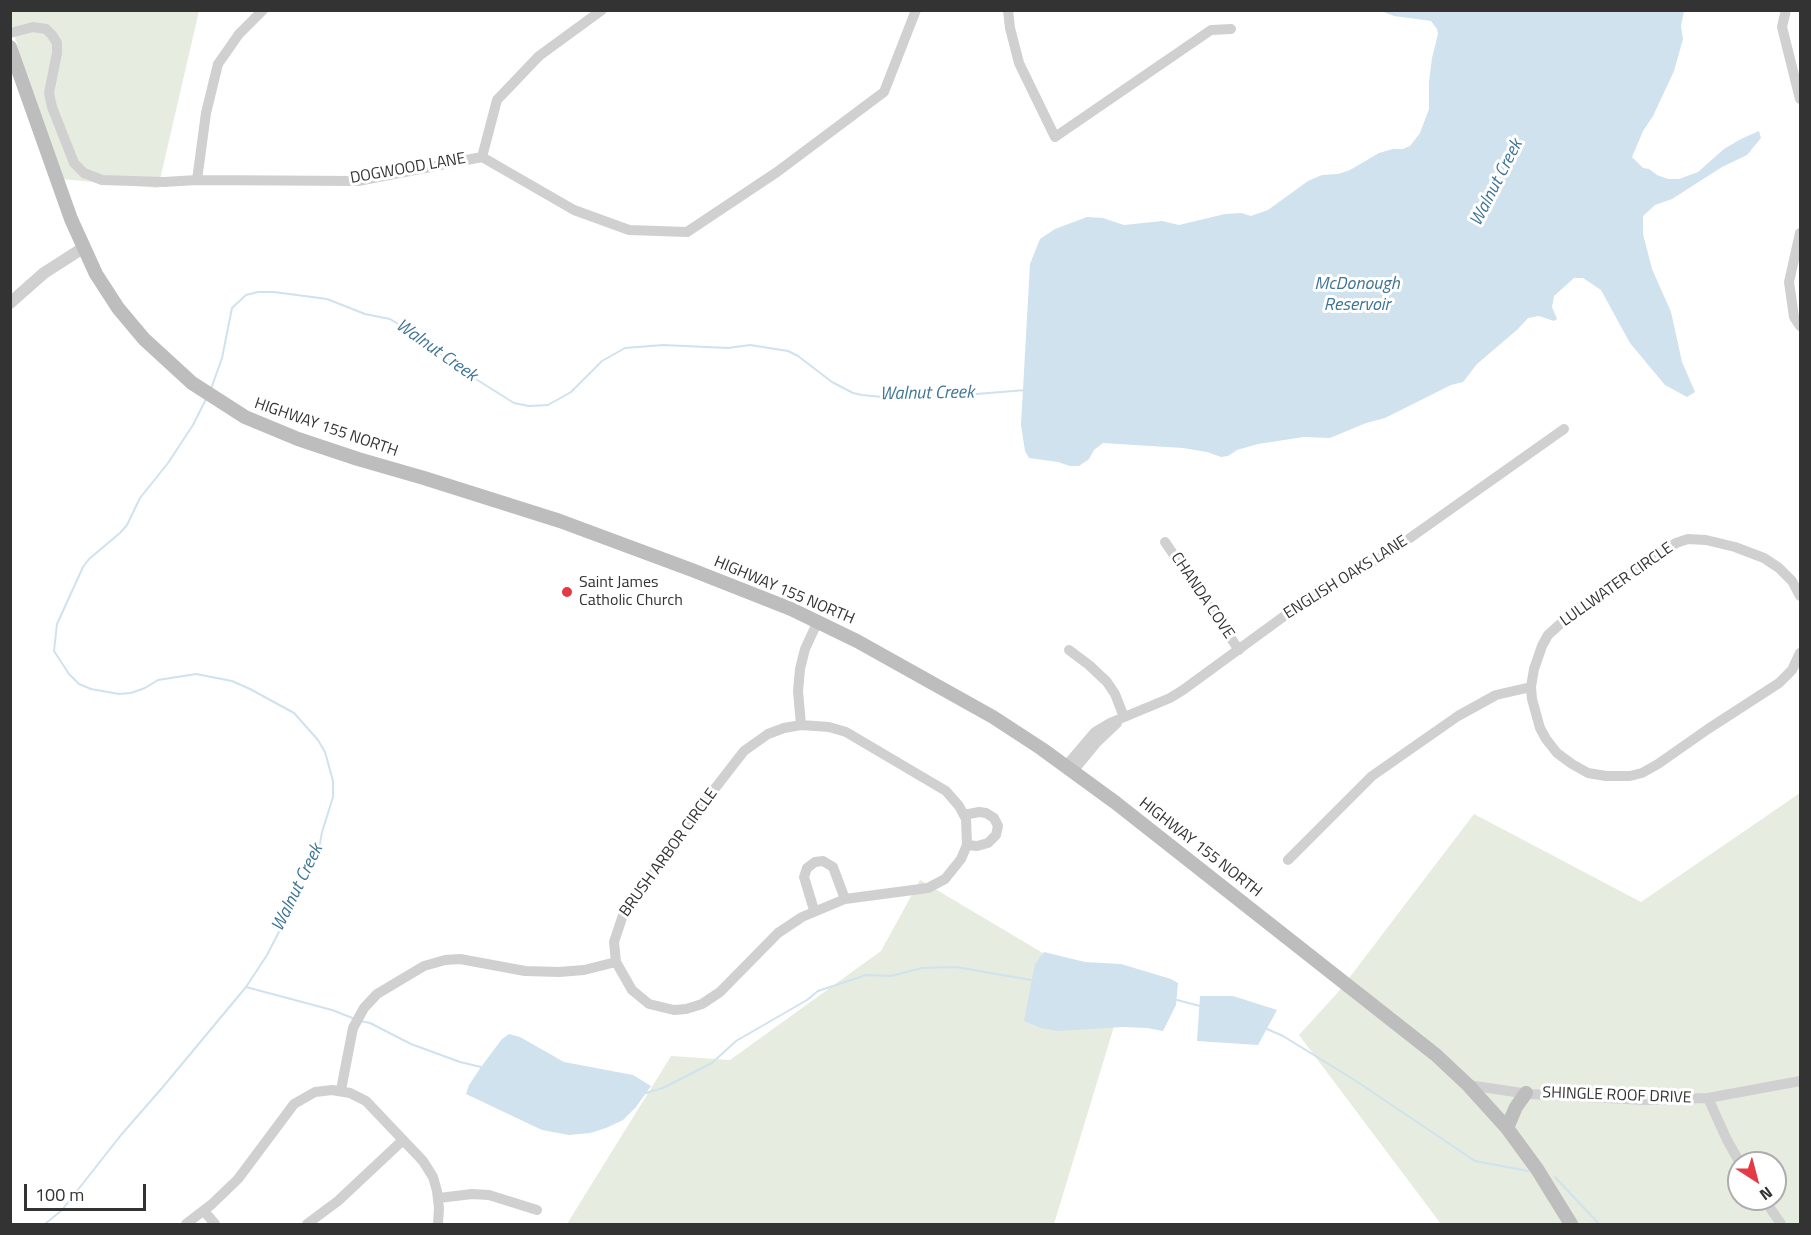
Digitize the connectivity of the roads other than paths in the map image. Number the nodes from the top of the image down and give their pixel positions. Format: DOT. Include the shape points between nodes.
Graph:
graph roads {
  1 [pos="263,10"];
  2 [pos="602,10"];
  3 [pos="916,10"];
  4 [pos="1008,10"];
  5 [pos="1786,10"];
  6 [pos="1232,29"];
  7 [pos="10,33"];
  8 [pos="10,47"];
  9 [pos="1800,99"];
  10 [pos="482,157"];
  11 [pos="197,180"];
  12 [pos="1800,233"];
  13 [pos="83,248"];
  14 [pos="10,303"];
  15 [pos="1800,326"];
  16 [pos="1564,429"];
  17 [pos="1165,542"];
  18 [pos="1800,596"];
  19 [pos="818,621"];
  20 [pos="1069,650"];
  21 [pos="1239,650"];
  22 [pos="1800,653"];
  23 [pos="1531,687"];
  24 [pos="1124,717"];
  25 [pos="801,725"];
  26 [pos="1069,769"];
  27 [pos="964,815"];
  28 [pos="967,845"];
  29 [pos="1288,860"];
  30 [pos="845,899"];
  31 [pos="814,910"];
  32 [pos="616,962"];
  33 [pos="1800,1082"];
  34 [pos="1468,1085"];
  35 [pos="341,1090"];
  36 [pos="1526,1093"];
  37 [pos="1708,1098"];
  38 [pos="1507,1128"];
  39 [pos="403,1140"];
  40 [pos="1733,1151"];
  41 [pos="439,1198"];
  42 [pos="537,1210"];
  43 [pos="204,1211"];
  44 [pos="1772,1211"];
  45 [pos="186,1224"];
  46 [pos="215,1224"];
  47 [pos="307,1224"];
  48 [pos="438,1224"];
  49 [pos="1571,1224"];
  50 [pos="1781,1224"];
  1 -- 11 [label="street" via="239,34 218,64 206,113"];
  2 -- 10 [label="street" via="539,56 497,100"];
  3 -- 10 [label="street, DOGWOOD LANE" via="884,92 777,172 687,232 629,230 574,210"];
  4 -- 6 [label="street" via="1019,63 1055,137 1211,30"];
  5 -- 9 [label="street" via="1782,27"];
  7 -- 11 [label="street, DOGWOOD LANE" via="33,27 46,29 57,43 49,93 66,145 74,163 84,172 102,180"];
  8 -- 13 [label="main road, HIGHWAY 155 NORTH"];
  10 -- 11 [label="street, DOGWOOD LANE" via="358,181"];
  12 -- 15 [label="street" via="1789,282 1794,317"];
  13 -- 14 [label="street" via="70,254"];
  13 -- 19 [label="main road, HIGHWAY 155 NORTH" via="130,324 159,355 192,383 245,417 325,449 560,521"];
  16 -- 21 [label="street, ENGLISH OAKS LANE" via="1393,550 1311,598"];
  17 -- 21 [label="street, CHANDA COVE"];
  18 -- 23 [label="street, LULLWATER CIRCLE" via="1792,581 1764,558 1706,540 1676,543 1561,622 1542,646"];
  19 -- 25 [label="street" via="800,669"];
  19 -- 26 [label="main road, HIGHWAY 155 NORTH" via="976,707"];
  20 -- 24 [label="street" via="1107,682"];
  21 -- 24 [label="street, ENGLISH OAKS LANE" via="1175,694"];
  22 -- 23 [label="street, LULLWATER CIRCLE" via="1792,670 1779,683 1658,764 1630,776 1588,772 1557,753 1540,728"];
  23 -- 29 [label="street" via="1496,695 1458,716 1372,776"];
  24 -- 26 [label="street, ENGLISH OAKS LANE"];
  25 -- 27 [label="street, BRUSH ARBOR CIRCLE" via="829,727 854,736 942,788"];
  25 -- 32 [label="street, BRUSH ARBOR CIRCLE" via="768,734 740,756 623,915 614,942"];
  26 -- 34 [label="main road, HIGHWAY 155 NORTH" via="1411,1035"];
  27 -- 28 [label="street"];
  27 -- 28 [label="street" via="986,813 998,826 991,842"];
  28 -- 30 [label="street" via="951,873 934,886"];
  30 -- 31 [label="street"];
  30 -- 31 [label="street" via="833,867 823,861 815,862 804,877"];
  31 -- 32 [label="street" via="778,933 709,1001 694,1007 674,1010 649,1004 632,990"];
  32 -- 35 [label="street" via="559,972 525,971 460,959 424,966 377,994 360,1013"];
  33 -- 37 [label="street, SHINGLE ROOF DRIVE"];
  34 -- 36 [label="street, SHINGLE ROOF DRIVE"];
  34 -- 38 [label="main road, HIGHWAY 155 NORTH"];
  35 -- 39 [label="street" via="366,1101"];
  35 -- 43 [label="street" via="318,1091 297,1102 238,1179"];
  36 -- 37 [label="street, SHINGLE ROOF DRIVE" via="1646,1101"];
  36 -- 38 [label="main road"];
  37 -- 40 [label="street"];
  38 -- 49 [label="main road, HIGHWAY 155 NORTH"];
  39 -- 41 [label="street" via="428,1168"];
  39 -- 47 [label="street" via="338,1201"];
  41 -- 42 [label="street" via="489,1195"];
  41 -- 48 [label="street"];
  43 -- 45 [label="street"];
  43 -- 46 [label="street"];
  44 -- 50 [label="street"];
}
